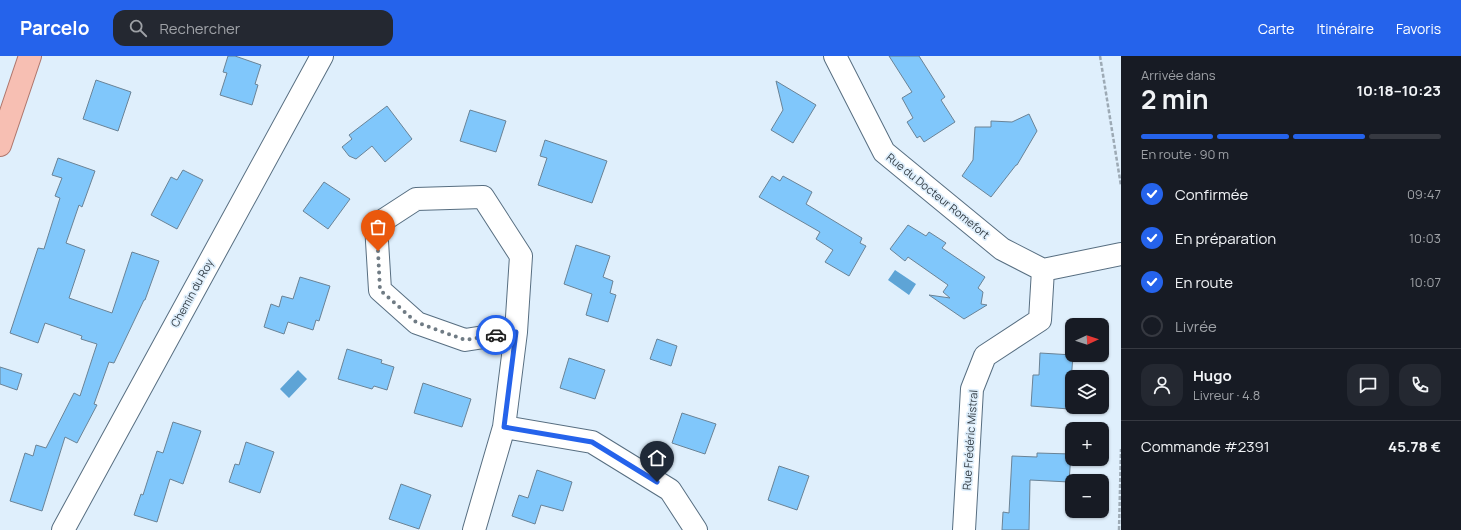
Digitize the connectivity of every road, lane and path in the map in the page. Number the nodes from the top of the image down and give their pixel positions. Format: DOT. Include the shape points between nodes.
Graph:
graph roads {
  1 [pos="30,56"];
  2 [pos="322,56"];
  3 [pos="835,56"];
  4 [pos="1100,56"];
  5 [pos="0,145"];
  6 [pos="1121,186"];
  7 [pos="1121,254"];
  8 [pos="1043,270"];
  9 [pos="516,332"];
  10 [pos="504,427"];
  11 [pos="1121,449"];
  12 [pos="63,530"];
  13 [pos="474,530"];
  14 [pos="696,530"];
  15 [pos="964,530"];
  16 [pos="1119,530"];
  1 -- 5 [label="main road"];
  2 -- 12 [label="street, Chemin du Roy"];
  3 -- 8 [label="street, Rue du Docteur Romefort" via="884,152 1002,249"];
  4 -- 6 [label="path"];
  7 -- 8 [label="street"];
  8 -- 15 [label="street, Rue Frédéric Mistral" via="1040,320 985,356 972,389"];
  9 -- 9 [label="street" via="521,256 483,198 416,199 376,225 380,290 416,322 465,340"];
  9 -- 10 [label="street"];
  10 -- 13 [label="street"];
  10 -- 14 [label="street" via="592,442 670,490"];
  11 -- 16 [label="path"];
}
